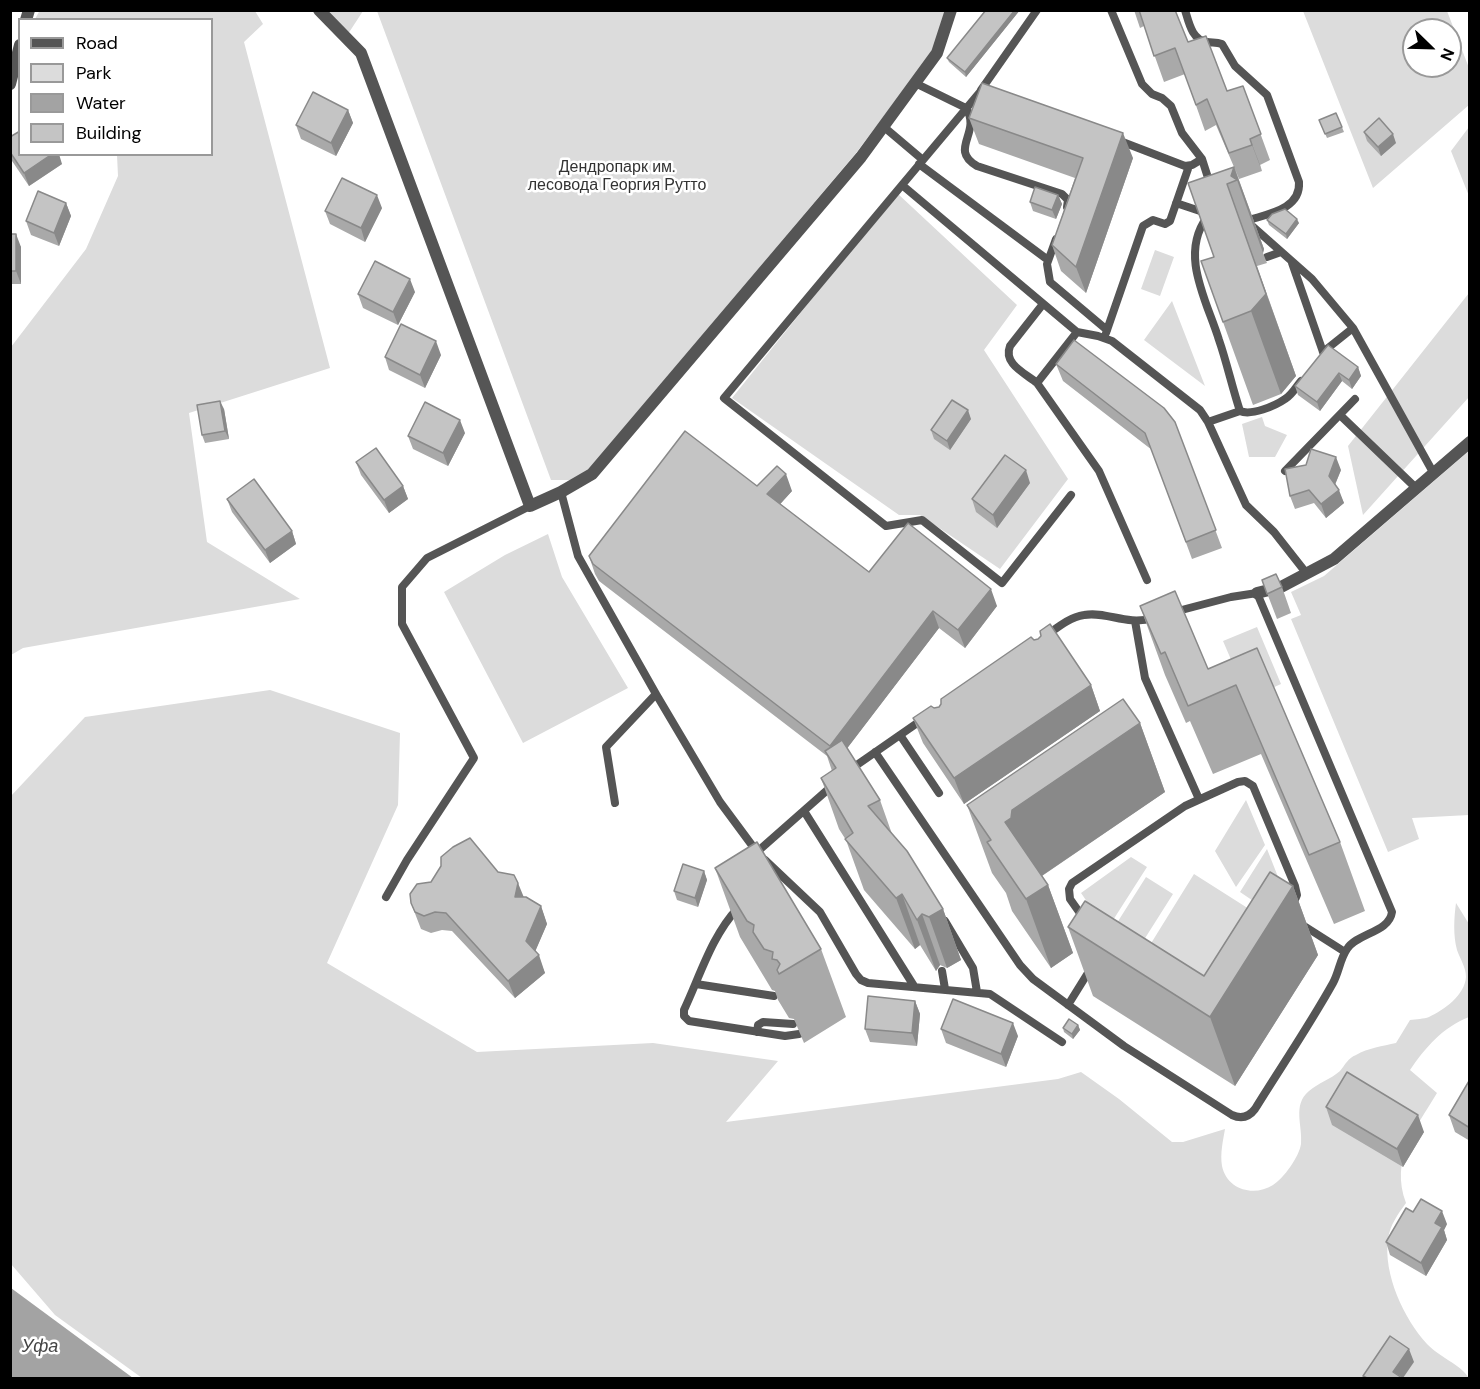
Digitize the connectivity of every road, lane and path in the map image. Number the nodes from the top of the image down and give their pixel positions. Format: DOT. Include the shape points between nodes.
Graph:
graph roads {
  1 [pos="319,10"];
  2 [pos="951,10"];
  3 [pos="1036,10"];
  4 [pos="1111,10"];
  5 [pos="1185,10"];
  6 [pos="18,53"];
  7 [pos="915,83"];
  8 [pos="10,84"];
  9 [pos="980,92"];
  10 [pos="991,95"];
  11 [pos="966,108"];
  12 [pos="884,127"];
  13 [pos="1111,137"];
  14 [pos="1202,159"];
  15 [pos="921,162"];
  16 [pos="1189,166"];
  17 [pos="902,185"];
  18 [pos="1212,191"];
  19 [pos="1176,203"];
  20 [pos="1064,216"];
  21 [pos="1060,227"];
  22 [pos="1281,252"];
  23 [pos="1267,257"];
  24 [pos="1048,260"];
  25 [pos="1292,262"];
  26 [pos="1043,304"];
  27 [pos="1353,328"];
  28 [pos="1077,332"];
  29 [pos="1105,334"];
  30 [pos="1309,370"];
  31 [pos="1037,383"];
  32 [pos="1355,399"];
  33 [pos="1240,411"];
  34 [pos="1340,415"];
  35 [pos="1208,422"];
  36 [pos="1470,442"];
  37 [pos="1285,471"];
  38 [pos="1434,474"];
  39 [pos="1416,489"];
  40 [pos="561,492"];
  41 [pos="1071,495"];
  42 [pos="530,506"];
  43 [pos="1307,574"];
  44 [pos="1147,580"];
  45 [pos="1257,593"];
  46 [pos="1135,621"];
  47 [pos="1042,638"];
  48 [pos="656,694"];
  49 [pos="933,712"];
  50 [pos="900,735"];
  51 [pos="875,752"];
  52 [pos="939,793"];
  53 [pos="1199,799"];
  54 [pos="615,803"];
  55 [pos="804,811"];
  56 [pos="757,852"];
  57 [pos="775,870"];
  58 [pos="768,878"];
  59 [pos="386,897"];
  60 [pos="744,902"];
  61 [pos="939,912"];
  62 [pos="1286,915"];
  63 [pos="1107,942"];
  64 [pos="1102,951"];
  65 [pos="1345,952"];
  66 [pos="1096,960"];
  67 [pos="942,972"];
  68 [pos="696,984"];
  69 [pos="914,986"];
  70 [pos="945,989"];
  71 [pos="977,992"];
  72 [pos="774,996"];
  73 [pos="1068,1005"];
  74 [pos="793,1024"];
  75 [pos="757,1032"];
  76 [pos="799,1034"];
  77 [pos="1062,1042"];
  1 -- 42 [label="street" via="361,53"];
  2 -- 7 [label="street" via="937,53"];
  3 -- 9 [label="lane"];
  4 -- 14 [label="lane" via="1142,84 1171,106 1182,133"];
  5 -- 22 [label="lane" via="1197,38 1222,44 1235,66 1267,95 1299,182 1297,197 1288,206 1244,219"];
  6 -- 8 [label="street"];
  7 -- 11 [label="lane"];
  7 -- 12 [label="street"];
  9 -- 10 [label="lane"];
  9 -- 11 [label="lane"];
  11 -- 15 [label="lane"];
  11 -- 20 [label="lane" via="972,122 964,148 969,162 1062,194 1068,200"];
  12 -- 15 [label="lane"];
  12 -- 40 [label="street" via="592,474"];
  13 -- 16 [label="lane"];
  14 -- 16 [label="lane"];
  14 -- 18 [label="lane"];
  15 -- 17 [label="lane"];
  15 -- 24 [label="lane"];
  16 -- 19 [label="lane"];
  17 -- 26 [label="lane"];
  17 -- 41 [label="lane" via="724,398 886,526 922,520 1002,583"];
  19 -- 29 [label="lane" via="1167,223 1153,220 1143,226"];
  19 -- 33 [label="lane" via="1211,211 1197,239 1196,273"];
  21 -- 24 [label="lane"];
  22 -- 23 [label="lane"];
  22 -- 25 [label="lane"];
  24 -- 29 [label="lane" via="1050,282"];
  25 -- 27 [label="lane"];
  25 -- 27 [label="lane" via="1321,354"];
  26 -- 28 [label="lane"];
  26 -- 31 [label="lane" via="1007,353 1013,364"];
  27 -- 38 [label="lane"];
  28 -- 29 [label="lane"];
  28 -- 31 [label="lane"];
  29 -- 35 [label="lane" via="1193,404"];
  30 -- 33 [label="lane" via="1285,399 1248,413"];
  31 -- 44 [label="lane" via="1100,471"];
  32 -- 34 [label="lane"];
  33 -- 35 [label="lane"];
  34 -- 37 [label="lane"];
  34 -- 39 [label="lane"];
  35 -- 43 [label="lane" via="1246,505 1274,532"];
  36 -- 38 [label="street"];
  38 -- 39 [label="street"];
  39 -- 43 [label="street" via="1343,552"];
  40 -- 42 [label="street"];
  40 -- 48 [label="lane" via="578,556"];
  42 -- 59 [label="lane" via="428,558 402,587 402,624 474,758"];
  43 -- 45 [label="street" via="1274,590"];
  45 -- 46 [label="lane"];
  45 -- 65 [label="lane" via="1392,912 1386,924 1353,942"];
  46 -- 47 [label="lane" via="1083,615"];
  46 -- 53 [label="lane" via="1145,678"];
  48 -- 54 [label="lane" via="606,747"];
  48 -- 56 [label="lane" via="720,802"];
  49 -- 50 [label="lane"];
  50 -- 51 [label="lane"];
  50 -- 52 [label="lane"];
  51 -- 55 [label="lane"];
  51 -- 73 [label="lane" via="1020,965"];
  53 -- 62 [label="lane" via="1238,782 1253,786 1296,890"];
  53 -- 63 [label="lane" via="1070,885 1070,899 1092,931"];
  55 -- 56 [label="lane"];
  55 -- 69 [label="lane"];
  56 -- 57 [label="lane"];
  57 -- 58 [label="lane"];
  57 -- 69 [label="lane" via="820,912 859,977 868,982"];
  60 -- 68 [label="lane" via="723,927"];
  61 -- 71 [label="lane" via="973,968"];
  62 -- 63 [label="lane" via="1230,1004 1221,1010"];
  62 -- 65 [label="lane"];
  63 -- 64 [label="lane"];
  65 -- 73 [label="lane" via="1333,984 1255,1109 1245,1117 1222,1109"];
  66 -- 73 [label="lane"];
  67 -- 70 [label="lane"];
  68 -- 72 [label="lane"];
  68 -- 75 [label="lane" via="684,1010 687,1020"];
  69 -- 70 [label="lane"];
  70 -- 71 [label="lane"];
  71 -- 77 [label="lane" via="999,998"];
  74 -- 75 [label="lane" via="763,1022"];
  75 -- 76 [label="lane"];
}
